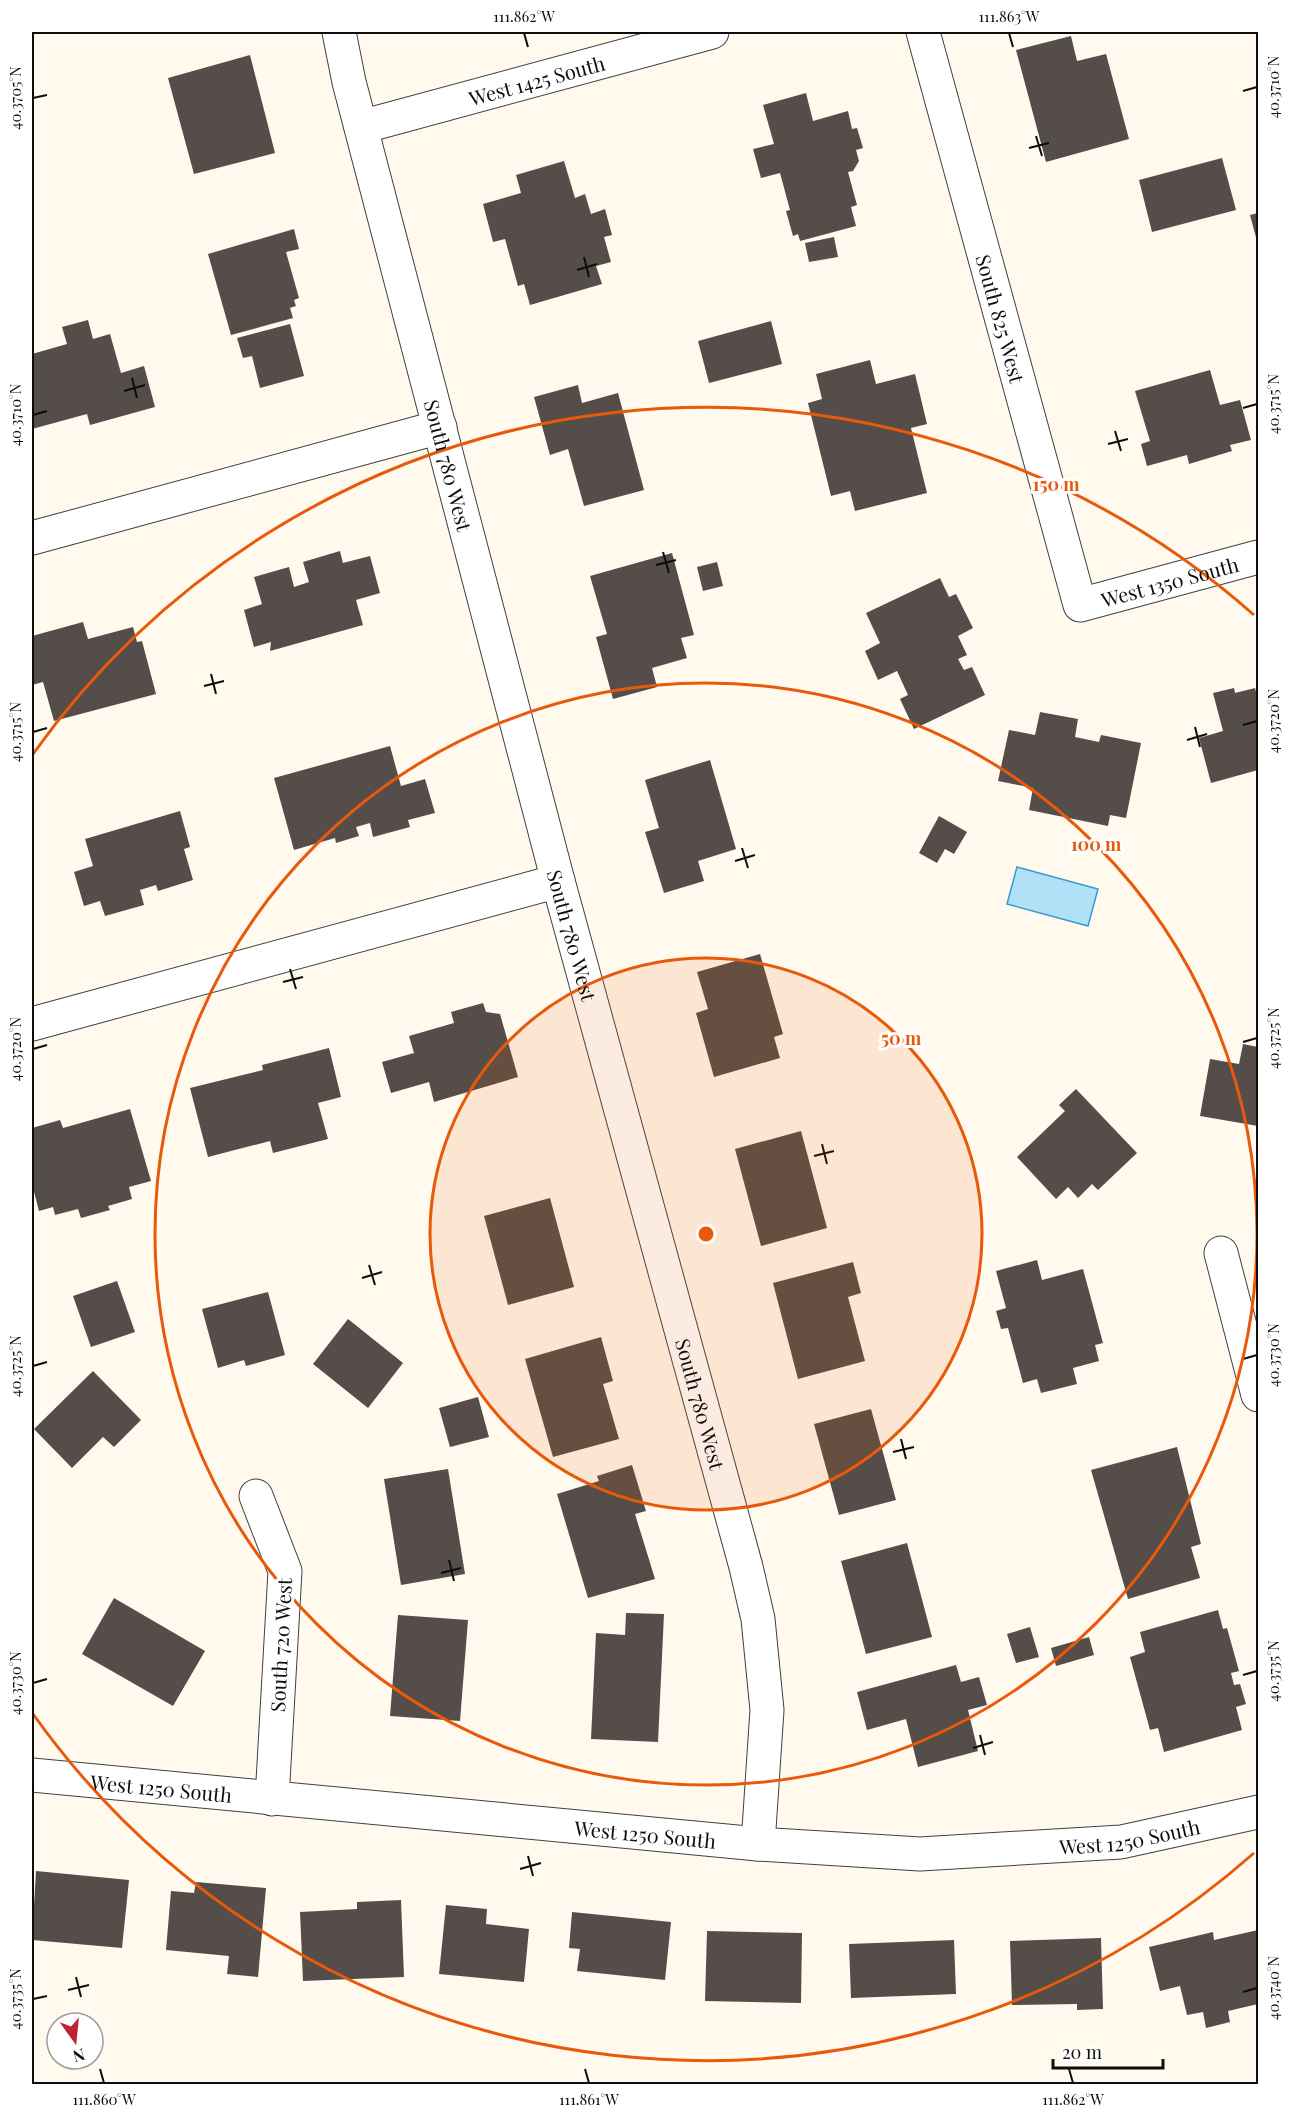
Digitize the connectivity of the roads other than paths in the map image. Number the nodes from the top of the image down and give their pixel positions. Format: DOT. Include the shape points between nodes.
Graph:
graph roads {
  1 [pos="339,32"];
  2 [pos="712,32"];
  3 [pos="923,32"];
  4 [pos="361,127"];
  5 [pos="440,427"];
  6 [pos="32,538"];
  7 [pos="1258,557"];
  8 [pos="1080,605"];
  9 [pos="558,881"];
  10 [pos="32,1024"];
  11 [pos="1221,1253"];
  12 [pos="1258,1395"];
  13 [pos="256,1496"];
  14 [pos="32,1775"];
  15 [pos="272,1798"];
  16 [pos="1258,1812"];
  17 [pos="758,1844"];
  1 -- 4 [label="street, South 780 West"];
  2 -- 4 [label="street, West 1425 South"];
  3 -- 8 [label="street, South 825 West"];
  4 -- 5 [label="street, South 780 West"];
  5 -- 6 [label="street"];
  5 -- 9 [label="street, South 780 West"];
  7 -- 8 [label="street, West 1350 South"];
  9 -- 10 [label="street"];
  9 -- 17 [label="street, South 780 West" via="758,1619 767,1710"];
  11 -- 12 [label="street"];
  13 -- 15 [label="street, South 720 West" via="285,1571"];
  14 -- 15 [label="street, West 1250 South"];
  15 -- 17 [label="street, West 1250 South"];
  16 -- 17 [label="street, West 1250 South" via="1121,1842 920,1854"];
}
